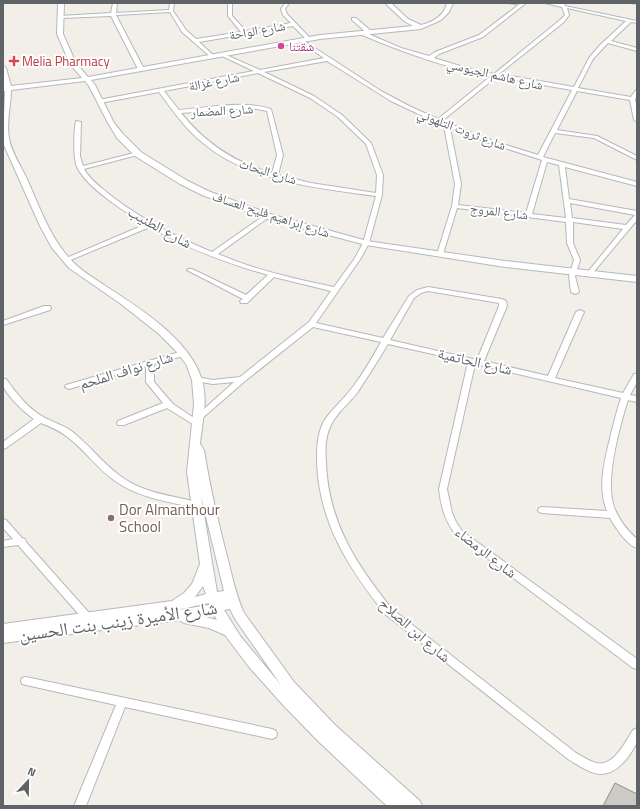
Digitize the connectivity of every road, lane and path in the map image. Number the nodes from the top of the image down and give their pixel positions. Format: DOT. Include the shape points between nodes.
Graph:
graph roads {
  1 [pos="61,3"];
  2 [pos="115,3"];
  3 [pos="172,3"];
  4 [pos="230,3"];
  5 [pos="287,3"];
  6 [pos="388,3"];
  7 [pos="450,3"];
  8 [pos="524,3"];
  9 [pos="547,3"];
  10 [pos="562,4"];
  11 [pos="171,10"];
  12 [pos="112,14"];
  13 [pos="60,17"];
  14 [pos="354,19"];
  15 [pos="406,20"];
  16 [pos="630,20"];
  17 [pos="637,22"];
  18 [pos="294,24"];
  19 [pos="429,24"];
  20 [pos="418,26"];
  21 [pos="405,28"];
  22 [pos="244,32"];
  23 [pos="369,32"];
  24 [pos="381,32"];
  25 [pos="362,33"];
  26 [pos="309,39"];
  27 [pos="301,40"];
  28 [pos="195,41"];
  29 [pos="607,41"];
  30 [pos="637,50"];
  31 [pos="224,55"];
  32 [pos="212,57"];
  33 [pos="429,58"];
  34 [pos="328,59"];
  35 [pos="3,68"];
  36 [pos="141,69"];
  37 [pos="260,72"];
  38 [pos="495,76"];
  39 [pos="4,78"];
  40 [pos="86,79"];
  41 [pos="574,90"];
  42 [pos="6,91"];
  43 [pos="161,91"];
  44 [pos="637,92"];
  45 [pos="632,100"];
  46 [pos="100,101"];
  47 [pos="4,106"];
  48 [pos="178,112"];
  49 [pos="637,120"];
  50 [pos="438,121"];
  51 [pos="78,122"];
  52 [pos="446,124"];
  53 [pos="554,131"];
  54 [pos="4,141"];
  55 [pos="138,154"];
  56 [pos="637,158"];
  57 [pos="542,159"];
  58 [pos="562,165"];
  59 [pos="81,168"];
  60 [pos="275,175"];
  61 [pos="637,184"];
  62 [pos="379,195"];
  63 [pos="566,200"];
  64 [pos="455,206"];
  65 [pos="637,214"];
  66 [pos="528,215"];
  67 [pos="267,216"];
  68 [pos="569,221"];
  69 [pos="150,225"];
  70 [pos="626,228"];
  71 [pos="367,241"];
  72 [pos="214,254"];
  73 [pos="440,254"];
  74 [pos="66,260"];
  75 [pos="190,270"];
  76 [pos="573,272"];
  77 [pos="590,274"];
  78 [pos="271,276"];
  79 [pos="637,279"];
  80 [pos="336,290"];
  81 [pos="575,292"];
  82 [pos="497,299"];
  83 [pos="47,308"];
  84 [pos="580,312"];
  85 [pos="3,323"];
  86 [pos="312,324"];
  87 [pos="386,341"];
  88 [pos="184,353"];
  89 [pos="476,361"];
  90 [pos="150,362"];
  91 [pos="637,376"];
  92 [pos="197,379"];
  93 [pos="242,379"];
  94 [pos="551,379"];
  95 [pos="3,381"];
  96 [pos="69,387"];
  97 [pos="624,396"];
  98 [pos="637,399"];
  99 [pos="169,404"];
  100 [pos="40,419"];
  101 [pos="196,421"];
  102 [pos="121,423"];
  103 [pos="195,444"];
  104 [pos="3,446"];
  105 [pos="197,505"];
  106 [pos="542,510"];
  107 [pos="613,515"];
  108 [pos="3,522"];
  109 [pos="22,542"];
  110 [pos="3,544"];
  111 [pos="637,544"];
  112 [pos="206,561"];
  113 [pos="231,598"];
  114 [pos="215,603"];
  115 [pos="168,612"];
  116 [pos="88,622"];
  117 [pos="3,628"];
  118 [pos="229,631"];
  119 [pos="3,638"];
  120 [pos="637,665"];
  121 [pos="26,681"];
  122 [pos="122,702"];
  123 [pos="637,733"];
  124 [pos="272,734"];
  125 [pos="80,806"];
  126 [pos="397,806"];
  127 [pos="415,806"];
  1 -- 13 [label="street, شارع إبراهيم فليح العساف"];
  2 -- 12 [label="street"];
  3 -- 11 [label="street"];
  4 -- 22 [label="street" via="230,16"];
  5 -- 18 [label="street, شارع الواحة" via="283,12"];
  6 -- 15 [label="street"];
  7 -- 19 [label="street" via="444,15"];
  8 -- 33 [label="street" via="481,36"];
  9 -- 10 [label="street"];
  10 -- 16 [label="street"];
  10 -- 38 [label="street" via="567,12 566,17"];
  11 -- 12 [label="street"];
  11 -- 28 [label="street" via="184,31"];
  12 -- 13 [label="street"];
  12 -- 36 [label="street"];
  13 -- 40 [label="street, شارع إبراهيم فليح العساف" via="60,34 73,64"];
  14 -- 23 [label="street"];
  15 -- 20 [label="street"];
  15 -- 21 [label="street"];
  16 -- 17 [label="street"];
  16 -- 29 [label="street"];
  18 -- 22 [label="street, شارع الواحة"];
  18 -- 26 [label="street"];
  19 -- 20 [label="street"];
  19 -- 24 [label="street"];
  20 -- 21 [label="street"];
  21 -- 24 [label="street"];
  22 -- 28 [label="street, شارع الواحة"];
  23 -- 24 [label="street"];
  23 -- 25 [label="street"];
  25 -- 26 [label="street"];
  25 -- 33 [label="street, شارع هاشم الجيوسي"];
  26 -- 27 [label="street"];
  27 -- 31 [label="street"];
  27 -- 34 [label="street, شارع ثروت التلهوني"];
  28 -- 32 [label="street"];
  29 -- 30 [label="street"];
  29 -- 41 [label="street" via="591,59"];
  31 -- 32 [label="street"];
  31 -- 37 [label="street"];
  32 -- 36 [label="street"];
  33 -- 38 [label="street, شارع هاشم الجيوسي"];
  34 -- 37 [label="street, شارع غزالة"];
  34 -- 50 [label="street, شارع ثروت التلهوني" via="386,96"];
  35 -- 39 [label="street"];
  36 -- 40 [label="street"];
  37 -- 43 [label="street, شارع غزالة"];
  37 -- 62 [label="street" via="320,101 361,135 368,143 379,168"];
  38 -- 41 [label="street, شارع هاشم الجيوسي"];
  38 -- 50 [label="street"];
  39 -- 42 [label="street"];
  40 -- 42 [label="street"];
  40 -- 46 [label="street, شارع إبراهيم فليح العساف"];
  41 -- 45 [label="street, شارع هاشم الجيوسي"];
  41 -- 53 [label="street"];
  42 -- 47 [label="street" via="8,104"];
  43 -- 46 [label="street, شارع غزالة"];
  43 -- 48 [label="street, شارع البحاث"];
  44 -- 45 [label="street"];
  45 -- 49 [label="street"];
  46 -- 55 [label="street, شارع إبراهيم فليح العساف" via="116,130"];
  47 -- 54 [label="street"];
  48 -- 60 [label="street, شارع البحاث" via="195,133 220,152 247,166"];
  48 -- 60 [label="street, شارع المضمار" via="250,107 269,110 280,155"];
  50 -- 52 [label="street, شارع ثروت التلهوني"];
  51 -- 59 [label="street" via="76,156"];
  52 -- 57 [label="street, شارع ثروت التلهوني"];
  52 -- 64 [label="street, شارع المروج" via="458,177"];
  53 -- 56 [label="street" via="595,137"];
  53 -- 57 [label="street"];
  54 -- 74 [label="street" via="48,232"];
  55 -- 59 [label="street"];
  55 -- 67 [label="street, شارع إبراهيم فليح العساف" via="205,193"];
  57 -- 58 [label="street, شارع ثروت التلهوني"];
  57 -- 66 [label="street"];
  58 -- 61 [label="street, شارع ثروت التلهوني"];
  58 -- 63 [label="street"];
  59 -- 69 [label="street, شارع الطنيب" via="98,188"];
  60 -- 62 [label="street, شارع البحاث"];
  62 -- 71 [label="street"];
  63 -- 65 [label="street"];
  63 -- 68 [label="street"];
  64 -- 66 [label="street, شارع المروج"];
  64 -- 73 [label="street"];
  65 -- 70 [label="street"];
  66 -- 68 [label="street, شارع المروج"];
  67 -- 71 [label="street, شارع إبراهيم فليح العساف"];
  67 -- 72 [label="street"];
  68 -- 70 [label="street, شارع المروج"];
  68 -- 76 [label="street" via="570,242 577,260"];
  69 -- 72 [label="street, شارع الطنيب"];
  69 -- 74 [label="street"];
  70 -- 77 [label="street"];
  71 -- 73 [label="street, شارع إبراهيم فليح العساف"];
  71 -- 80 [label="street"];
  72 -- 78 [label="street, شارع الطنيب"];
  73 -- 76 [label="street, شارع إبراهيم فليح العساف"];
  74 -- 88 [label="street" via="156,327"];
  75 -- 78 [label="street" via="246,300"];
  76 -- 77 [label="street, شارع إبراهيم فليح العساف"];
  76 -- 81 [label="street"];
  77 -- 79 [label="street, شارع إبراهيم فليح العساف"];
  78 -- 80 [label="street, شارع الطنيب"];
  80 -- 86 [label="street"];
  82 -- 87 [label="street, شارع ابن الصلاح" via="428,289 419,291 411,296"];
  82 -- 89 [label="street, شارع الرمضاء" via="502,301 503,306"];
  83 -- 85 [label="street"];
  84 -- 94 [label="street"];
  86 -- 87 [label="street, شارع الحاتمية"];
  86 -- 93 [label="street"];
  87 -- 89 [label="street, شارع الحاتمية"];
  87 -- 123 [label="street, شارع ابن الصلاح" via="354,391 328,422 321,446 322,474 329,512 346,550 366,583 389,612 584,764 601,770 614,765"];
  88 -- 90 [label="street, شارع نواف الملحم"];
  88 -- 92 [label="street"];
  89 -- 94 [label="street, شارع الحاتمية"];
  89 -- 120 [label="street, شارع الرمضاء" via="443,489 450,523 459,533"];
  90 -- 96 [label="street, شارع نواف الملحم"];
  90 -- 99 [label="street" via="150,382"];
  91 -- 97 [label="street"];
  92 -- 93 [label="street" via="213,382"];
  92 -- 101 [label="street" via="199,390"];
  93 -- 101 [label="street"];
  94 -- 97 [label="street, شارع الحاتمية"];
  95 -- 100 [label="street" via="15,397"];
  97 -- 98 [label="street, شارع الحاتمية"];
  97 -- 107 [label="street" via="606,472 606,494"];
  99 -- 101 [label="street"];
  99 -- 102 [label="street"];
  100 -- 104 [label="street"];
  100 -- 105 [label="street" via="66,431 79,441 107,471 128,487"];
  101 -- 103 [label="street"];
  103 -- 105 [label="street" via="192,452"];
  103 -- 113 [label="street" via="199,450 206,495"];
  105 -- 112 [label="street"];
  106 -- 107 [label="street"];
  107 -- 111 [label="street"];
  108 -- 109 [label="street"];
  109 -- 110 [label="street"];
  109 -- 116 [label="street"];
  112 -- 114 [label="street"];
  112 -- 115 [label="street" via="201,582"];
  113 -- 114 [label="street, شارع الأميرة زينب بنت الحسين"];
  113 -- 127 [label="street" via="239,616 289,686 330,729"];
  114 -- 115 [label="street, شارع الأميرة زينب بنت الحسين"];
  114 -- 118 [label="street"];
  115 -- 116 [label="street, شارع الأميرة زينب بنت الحسين"];
  115 -- 118 [label="street" via="204,621"];
  116 -- 117 [label="street, شارع الأميرة زينب بنت الحسين"];
  116 -- 119 [label="street, شارع الأميرة زينب بنت الحسين"];
  118 -- 126 [label="street" via="279,694"];
  121 -- 122 [label="street"];
  122 -- 124 [label="street"];
  122 -- 125 [label="street"];
}
